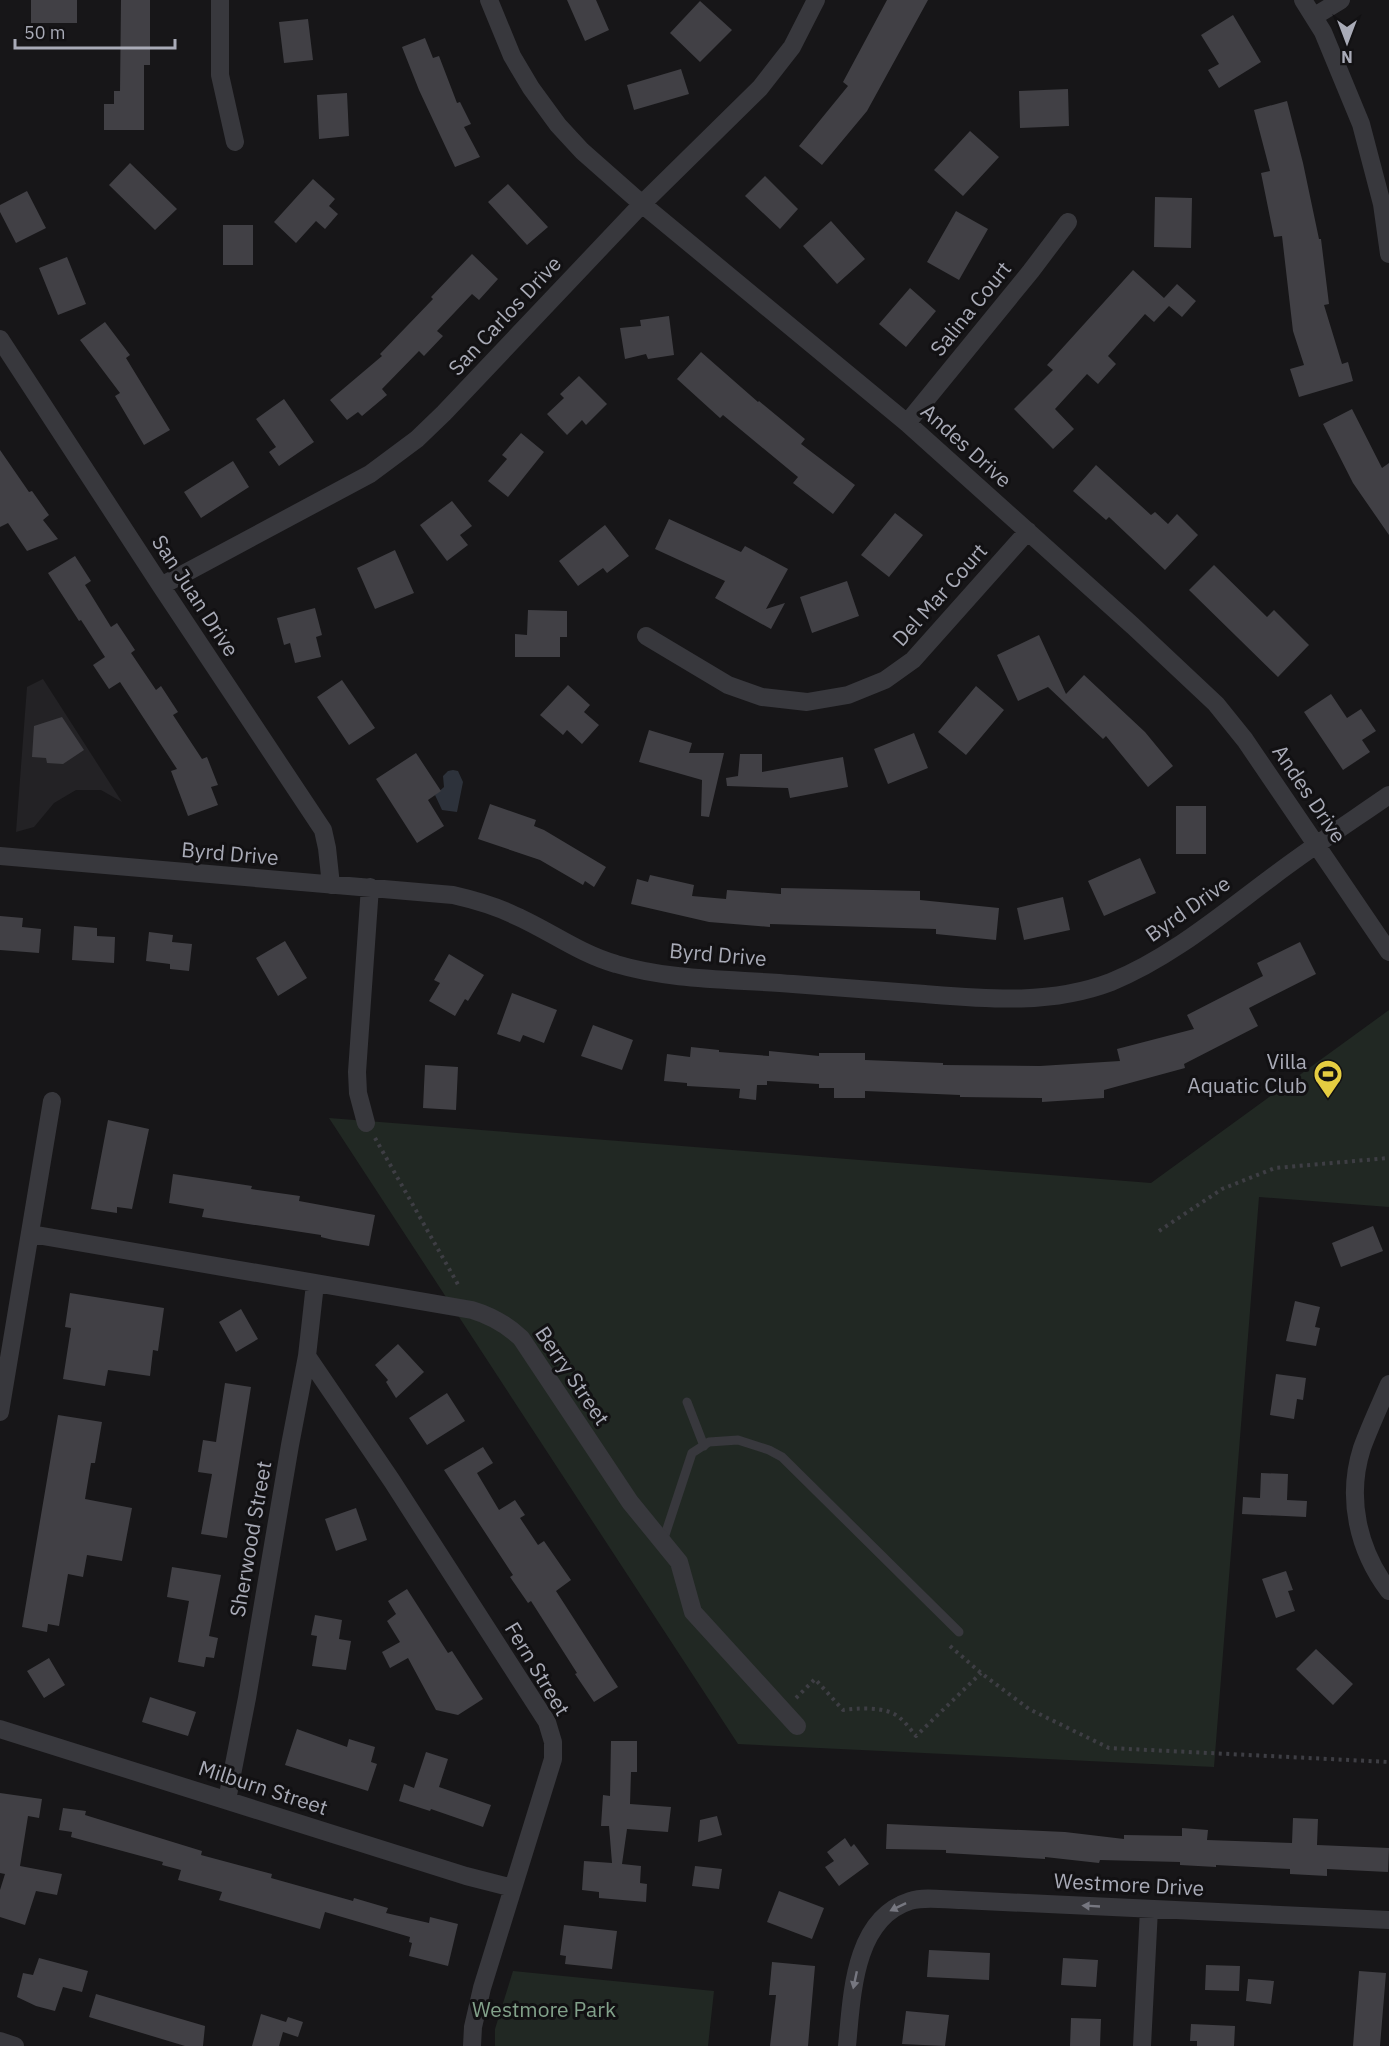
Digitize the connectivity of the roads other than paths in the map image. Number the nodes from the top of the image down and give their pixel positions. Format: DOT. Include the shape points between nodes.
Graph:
graph roads {
  1 [pos="220,0"];
  2 [pos="489,0"];
  3 [pos="816,0"];
  4 [pos="1303,0"];
  5 [pos="1341,0"];
  6 [pos="1315,16"];
  7 [pos="235,142"];
  8 [pos="642,204"];
  9 [pos="1068,222"];
  10 [pos="1389,254"];
  11 [pos="0,339"];
  12 [pos="907,423"];
  13 [pos="1028,531"];
  14 [pos="161,586"];
  15 [pos="646,636"];
  16 [pos="1389,795"];
  17 [pos="1317,844"];
  18 [pos="0,856"];
  19 [pos="331,885"];
  20 [pos="370,887"];
  21 [pos="1389,952"];
  22 [pos="52,1101"];
  23 [pos="366,1123"];
  24 [pos="31,1234"];
  25 [pos="315,1284"];
  26 [pos="308,1356"];
  27 [pos="1389,1384"];
  28 [pos="687,1402"];
  29 [pos="0,1412"];
  30 [pos="704,1446"];
  31 [pos="663,1541"];
  32 [pos="1389,1591"];
  33 [pos="959,1632"];
  34 [pos="797,1726"];
  35 [pos="0,1729"];
  36 [pos="227,1800"];
  37 [pos="513,1888"];
  38 [pos="1149,1909"];
  39 [pos="1389,1920"];
  40 [pos="0,2041"];
  41 [pos="15,2046"];
  42 [pos="472,2046"];
  43 [pos="847,2046"];
  44 [pos="1142,2046"];
  1 -- 7 [label="street" via="220,75"];
  2 -- 8 [label="street, Andes Drive" via="512,56 558,125"];
  3 -- 8 [label="street, San Carlos Drive" via="792,47 772,75"];
  4 -- 6 [label="street"];
  5 -- 6 [label="street"];
  6 -- 10 [label="street" via="1369,149"];
  8 -- 12 [label="street, Andes Drive"];
  8 -- 14 [label="street, San Carlos Drive" via="417,439 370,474"];
  9 -- 12 [label="street, Salina Court"];
  11 -- 14 [label="street, San Juan Drive"];
  12 -- 13 [label="street, Andes Drive"];
  13 -- 15 [label="street, Del Mar Court" via="913,660 885,680 848,695 807,702 762,698 728,685"];
  13 -- 17 [label="street, Andes Drive" via="1216,704"];
  14 -- 19 [label="street, San Juan Drive" via="323,830"];
  16 -- 17 [label="street, Byrd Drive"];
  17 -- 20 [label="street, Byrd Drive" via="1205,927 1137,970 1084,990 1024,999 644,971 586,953 517,916 479,901"];
  17 -- 21 [label="street, Andes Drive"];
  18 -- 19 [label="street, Byrd Drive"];
  19 -- 20 [label="street, Byrd Drive"];
  20 -- 23 [label="street" via="357,1071"];
  22 -- 24 [label="street"];
  24 -- 25 [label="street, Berry Street"];
  24 -- 29 [label="street"];
  25 -- 26 [label="street, Sherwood Street"];
  25 -- 31 [label="street, Berry Street" via="472,1310 508,1326 521,1338 630,1502"];
  26 -- 36 [label="street, Sherwood Street"];
  26 -- 37 [label="street, Fern Street" via="547,1722 553,1759"];
  27 -- 32 [label="street" via="1362,1449 1355,1496 1363,1544 1373,1569"];
  28 -- 30 [label="lane"];
  30 -- 31 [label="lane" via="692,1453"];
  30 -- 33 [label="lane" via="709,1442 738,1440 782,1457"];
  31 -- 34 [label="street, Berry Street" via="679,1562 693,1612"];
  35 -- 36 [label="street, Milburn Street"];
  36 -- 37 [label="street, Milburn Street"];
  37 -- 42 [label="street, Fern Street" via="482,1988"];
  38 -- 39 [label="street, Westmore Drive"];
  38 -- 43 [label="street, Westmore Drive, one-way" via="921,1899 897,1906 875,1925 863,1951 855,1977"];
  38 -- 44 [label="street"];
  40 -- 41 [label="street"];
}
